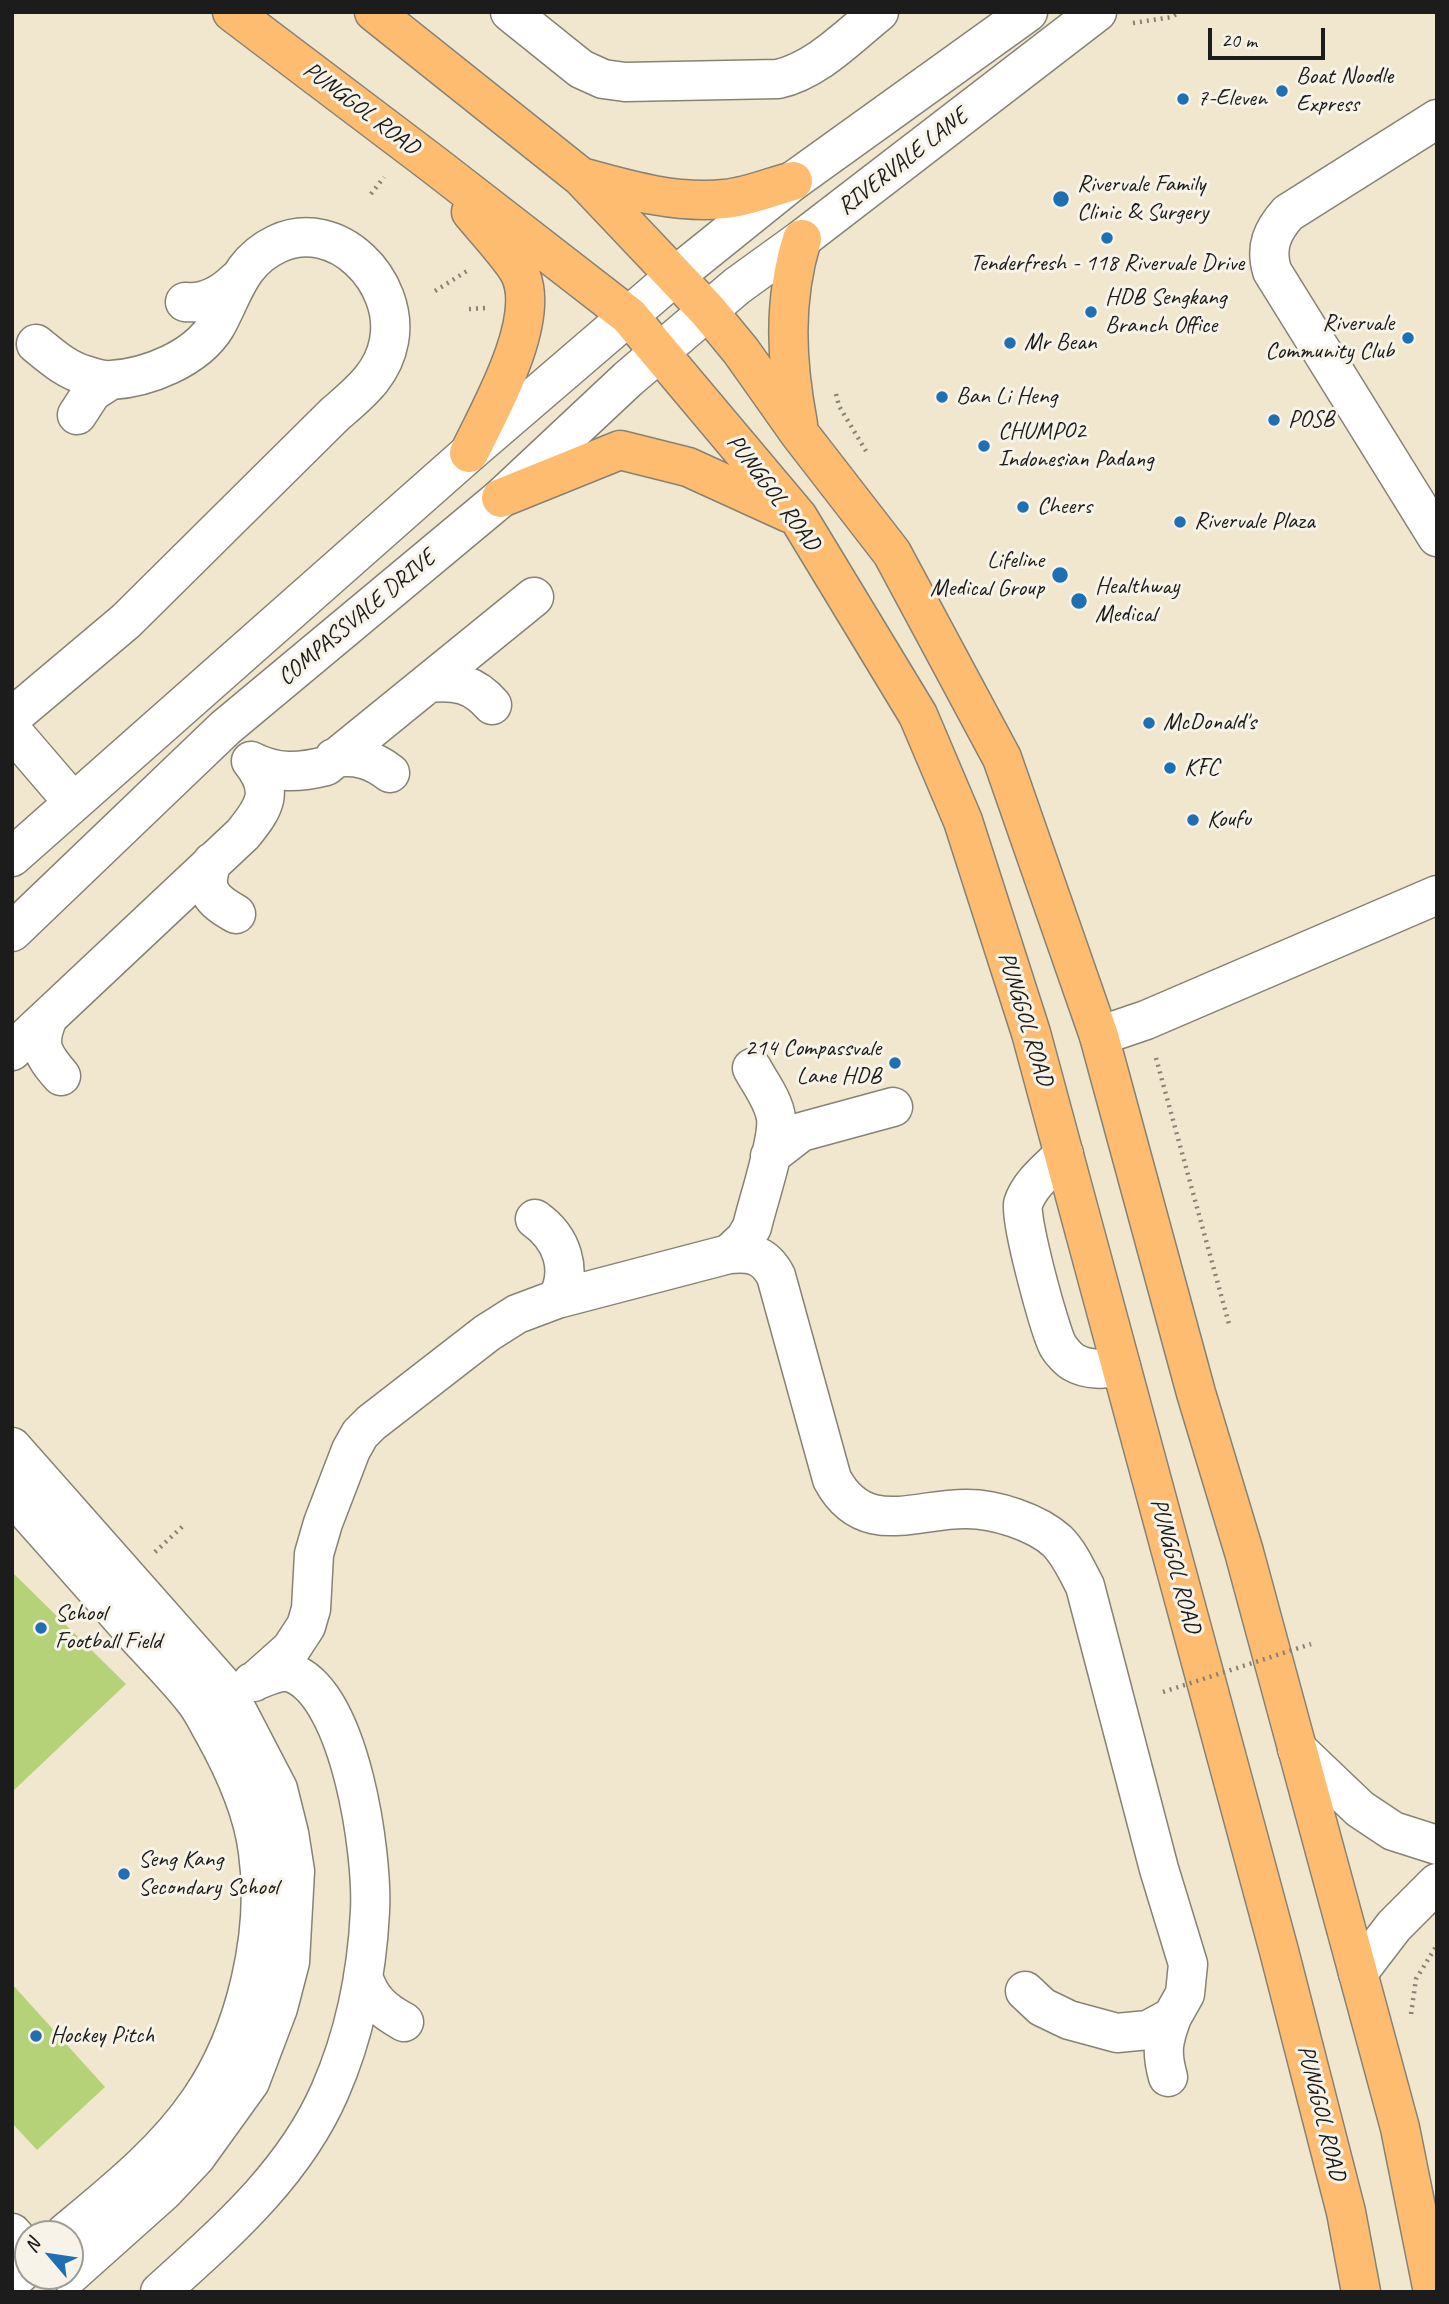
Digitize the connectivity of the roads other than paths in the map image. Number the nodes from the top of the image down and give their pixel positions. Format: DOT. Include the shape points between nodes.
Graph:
graph roads {
  1 [pos="232,12"];
  2 [pos="374,12"];
  3 [pos="510,12"];
  4 [pos="879,12"];
  5 [pos="1028,12"];
  6 [pos="1107,16"];
  7 [pos="1437,119"];
  8 [pos="433,164"];
  9 [pos="581,177"];
  10 [pos="793,181"];
  11 [pos="803,239"];
  12 [pos="675,276"];
  13 [pos="237,280"];
  14 [pos="185,302"];
  15 [pos="708,311"];
  16 [pos="629,316"];
  17 [pos="36,344"];
  18 [pos="661,352"];
  19 [pos="109,381"];
  20 [pos="77,415"];
  21 [pos="799,433"];
  22 [pos="469,453"];
  23 [pos="501,498"];
  24 [pos="798,517"];
  25 [pos="1435,530"];
  26 [pos="534,597"];
  27 [pos="429,683"];
  28 [pos="492,705"];
  29 [pos="12,717"];
  30 [pos="12,731"];
  31 [pos="334,758"];
  32 [pos="390,773"];
  33 [pos="73,802"];
  34 [pos="12,857"];
  35 [pos="212,862"];
  36 [pos="1437,895"];
  37 [pos="236,914"];
  38 [pos="12,932"];
  39 [pos="48,1018"];
  40 [pos="1099,1036"];
  41 [pos="12,1051"];
  42 [pos="752,1068"];
  43 [pos="61,1076"];
  44 [pos="893,1107"];
  45 [pos="1063,1154"];
  46 [pos="770,1156"];
  47 [pos="535,1219"];
  48 [pos="729,1254"];
  49 [pos="557,1300"];
  50 [pos="1121,1367"];
  51 [pos="12,1447"];
  52 [pos="12,1495"];
  53 [pos="240,1685"];
  54 [pos="1297,1749"];
  55 [pos="1437,1845"];
  56 [pos="1437,1882"];
  57 [pos="1358,1973"];
  58 [pos="363,1976"];
  59 [pos="1025,1991"];
  60 [pos="1172,2017"];
  61 [pos="404,2022"];
  62 [pos="1168,2077"];
  63 [pos="84,2254"];
  64 [pos="84,2262"];
  65 [pos="160,2292"];
  66 [pos="1361,2292"];
  67 [pos="1433,2292"];
  1 -- 8 [label="main road, PUNGGOL ROAD"];
  2 -- 9 [label="main road"];
  3 -- 4 [label="street" via="581,69 625,82 796,75"];
  5 -- 10 [label="street, RIVERVALE LANE"];
  6 -- 11 [label="street, RIVERVALE LANE"];
  7 -- 25 [label="street" via="1288,213 1276,226 1268,257 1272,271"];
  8 -- 16 [label="main road, PUNGGOL ROAD"];
  8 -- 22 [label="main road" via="521,274 525,291 524,317 509,372"];
  9 -- 10 [label="main road" via="647,195 690,200 727,199"];
  9 -- 12 [label="main road"];
  10 -- 12 [label="street, RIVERVALE LANE"];
  11 -- 15 [label="street, RIVERVALE LANE"];
  11 -- 21 [label="main road" via="793,270 787,328"];
  12 -- 15 [label="main road"];
  12 -- 16 [label="street, COMPASSVALE DRIVE"];
  13 -- 14 [label="street" via="212,299"];
  13 -- 19 [label="street" via="215,328 195,350 167,365"];
  13 -- 29 [label="street" via="256,257 278,243 305,236 333,242 356,255 374,276 387,304 391,332 386,360 365,388 126,621"];
  15 -- 18 [label="street, COMPASSVALE DRIVE"];
  15 -- 21 [label="main road"];
  16 -- 18 [label="main road, PUNGGOL ROAD"];
  16 -- 22 [label="street, COMPASSVALE DRIVE"];
  17 -- 19 [label="street" via="82,374"];
  18 -- 23 [label="street, COMPASSVALE DRIVE"];
  18 -- 24 [label="main road, PUNGGOL ROAD"];
  19 -- 20 [label="street" via="92,392"];
  21 -- 40 [label="main road" via="892,553 1002,758"];
  22 -- 33 [label="street, COMPASSVALE DRIVE"];
  23 -- 24 [label="main road" via="620,450 688,467"];
  23 -- 38 [label="street, COMPASSVALE DRIVE" via="225,728"];
  24 -- 45 [label="main road, PUNGGOL ROAD" via="918,715 963,821 1031,1033"];
  26 -- 27 [label="street"];
  27 -- 28 [label="street" via="461,683"];
  27 -- 31 [label="street"];
  30 -- 33 [label="street"];
  31 -- 32 [label="street" via="356,757"];
  31 -- 35 [label="street" via="326,766 283,772 251,761 267,791 261,812"];
  33 -- 34 [label="street, COMPASSVALE DRIVE"];
  35 -- 37 [label="street" via="208,889 214,900"];
  35 -- 39 [label="street"];
  36 -- 40 [label="street"];
  39 -- 41 [label="street"];
  39 -- 43 [label="street" via="42,1051"];
  40 -- 54 [label="main road"];
  42 -- 46 [label="street" via="776,1117"];
  44 -- 46 [label="street" via="801,1132"];
  45 -- 50 [label="main road, PUNGGOL ROAD"];
  45 -- 50 [label="street" via="1030,1190 1022,1207 1027,1241 1058,1346 1085,1367"];
  46 -- 48 [label="street" via="752,1227"];
  47 -- 49 [label="street" via="548,1228 564,1259 566,1277"];
  48 -- 49 [label="street"];
  48 -- 60 [label="street" via="762,1257 776,1276 832,1479 851,1503 881,1517 965,1509 1012,1517 1056,1540 1072,1561 1086,1587 1188,1964 1185,1994"];
  49 -- 53 [label="street" via="517,1314 487,1333 360,1434 314,1554 306,1626 291,1649"];
  50 -- 66 [label="main road, PUNGGOL ROAD" via="1279,1951 1346,2213"];
  51 -- 53 [label="street"];
  52 -- 63 [label="street" via="196,1702 243,1796 258,1850 259,1936 251,1978 224,2061 201,2100 143,2166"];
  53 -- 58 [label="street" via="289,1672 314,1689 339,1731 366,1842 370,1910"];
  53 -- 64 [label="street" via="278,1789 295,1871 290,1962 278,2008 250,2082 196,2157"];
  54 -- 55 [label="street" via="1369,1815 1393,1831"];
  54 -- 57 [label="main road"];
  56 -- 57 [label="street" via="1394,1926"];
  57 -- 67 [label="main road" via="1400,2128"];
  58 -- 61 [label="street" via="376,2004"];
  58 -- 65 [label="street" via="344,2054 302,2141 270,2186"];
  59 -- 60 [label="street" via="1042,2007 1069,2020 1117,2033 1148,2030"];
  60 -- 62 [label="street" via="1163,2050"];
}
